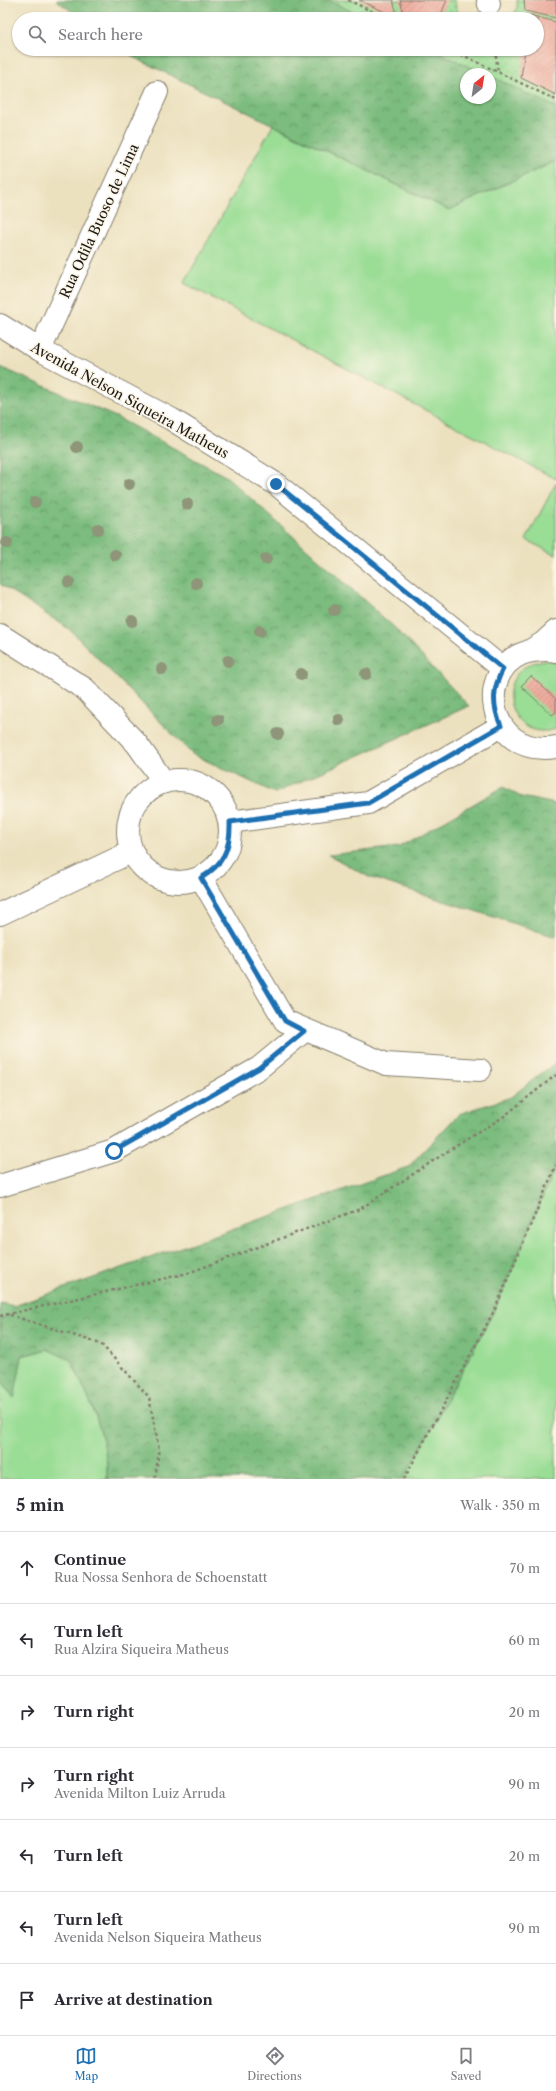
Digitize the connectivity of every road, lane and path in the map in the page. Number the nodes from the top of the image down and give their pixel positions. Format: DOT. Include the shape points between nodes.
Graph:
graph roads {
  1 [pos="348,0"];
  2 [pos="373,12"];
  3 [pos="465,56"];
  4 [pos="495,56"];
  5 [pos="498,72"];
  6 [pos="158,92"];
  7 [pos="556,100"];
  8 [pos="0,325"];
  9 [pos="40,350"];
  10 [pos="556,631"];
  11 [pos="1,639"];
  12 [pos="556,651"];
  13 [pos="527,652"];
  14 [pos="503,669"];
  15 [pos="501,726"];
  16 [pos="556,748"];
  17 [pos="164,782"];
  18 [pos="230,822"];
  19 [pos="131,852"];
  20 [pos="201,878"];
  21 [pos="0,914"];
  22 [pos="304,1031"];
  23 [pos="480,1070"];
  24 [pos="556,1075"];
  25 [pos="556,1165"];
  26 [pos="0,1186"];
  27 [pos="9,1315"];
  28 [pos="0,1316"];
  29 [pos="155,1479"];
  30 [pos="404,1479"];
  1 -- 2 [label="path"];
  3 -- 5 [label="path"];
  4 -- 5 [label="path"];
  5 -- 7 [label="path"];
  6 -- 9 [label="street, Rua Odila Buoso de Lima"];
  8 -- 9 [label="street, Avenida Nelson Siqueira Matheus"];
  9 -- 14 [label="street, Avenida Nelson Siqueira Matheus" via="171,419 276,484"];
  10 -- 13 [label="street" via="543,643"];
  11 -- 17 [label="street" via="85,689 137,744"];
  12 -- 13 [label="street"];
  13 -- 14 [label="street"];
  14 -- 15 [label="street" via="496,682 493,697 495,712"];
  15 -- 16 [label="street" via="512,738 526,746 542,750"];
  15 -- 18 [label="street" via="368,803"];
  17 -- 18 [label="street" via="181,780 198,783 213,792 224,806"];
  17 -- 19 [label="street" via="148,790 136,803 129,819 128,837"];
  18 -- 20 [label="street" via="228,850 212,871"];
  19 -- 20 [label="street" via="142,867 154,876 169,882 185,883"];
  19 -- 21 [label="street"];
  20 -- 22 [label="street" via="285,1021"];
  22 -- 23 [label="street" via="386,1064"];
  22 -- 26 [label="street" via="259,1068 114,1151"];
  24 -- 27 [label="path" via="503,1118 360,1209 188,1273"];
  25 -- 30 [label="path" via="495,1309"];
  27 -- 28 [label="path"];
  27 -- 29 [label="path" via="101,1344 149,1397 159,1450"];
}
